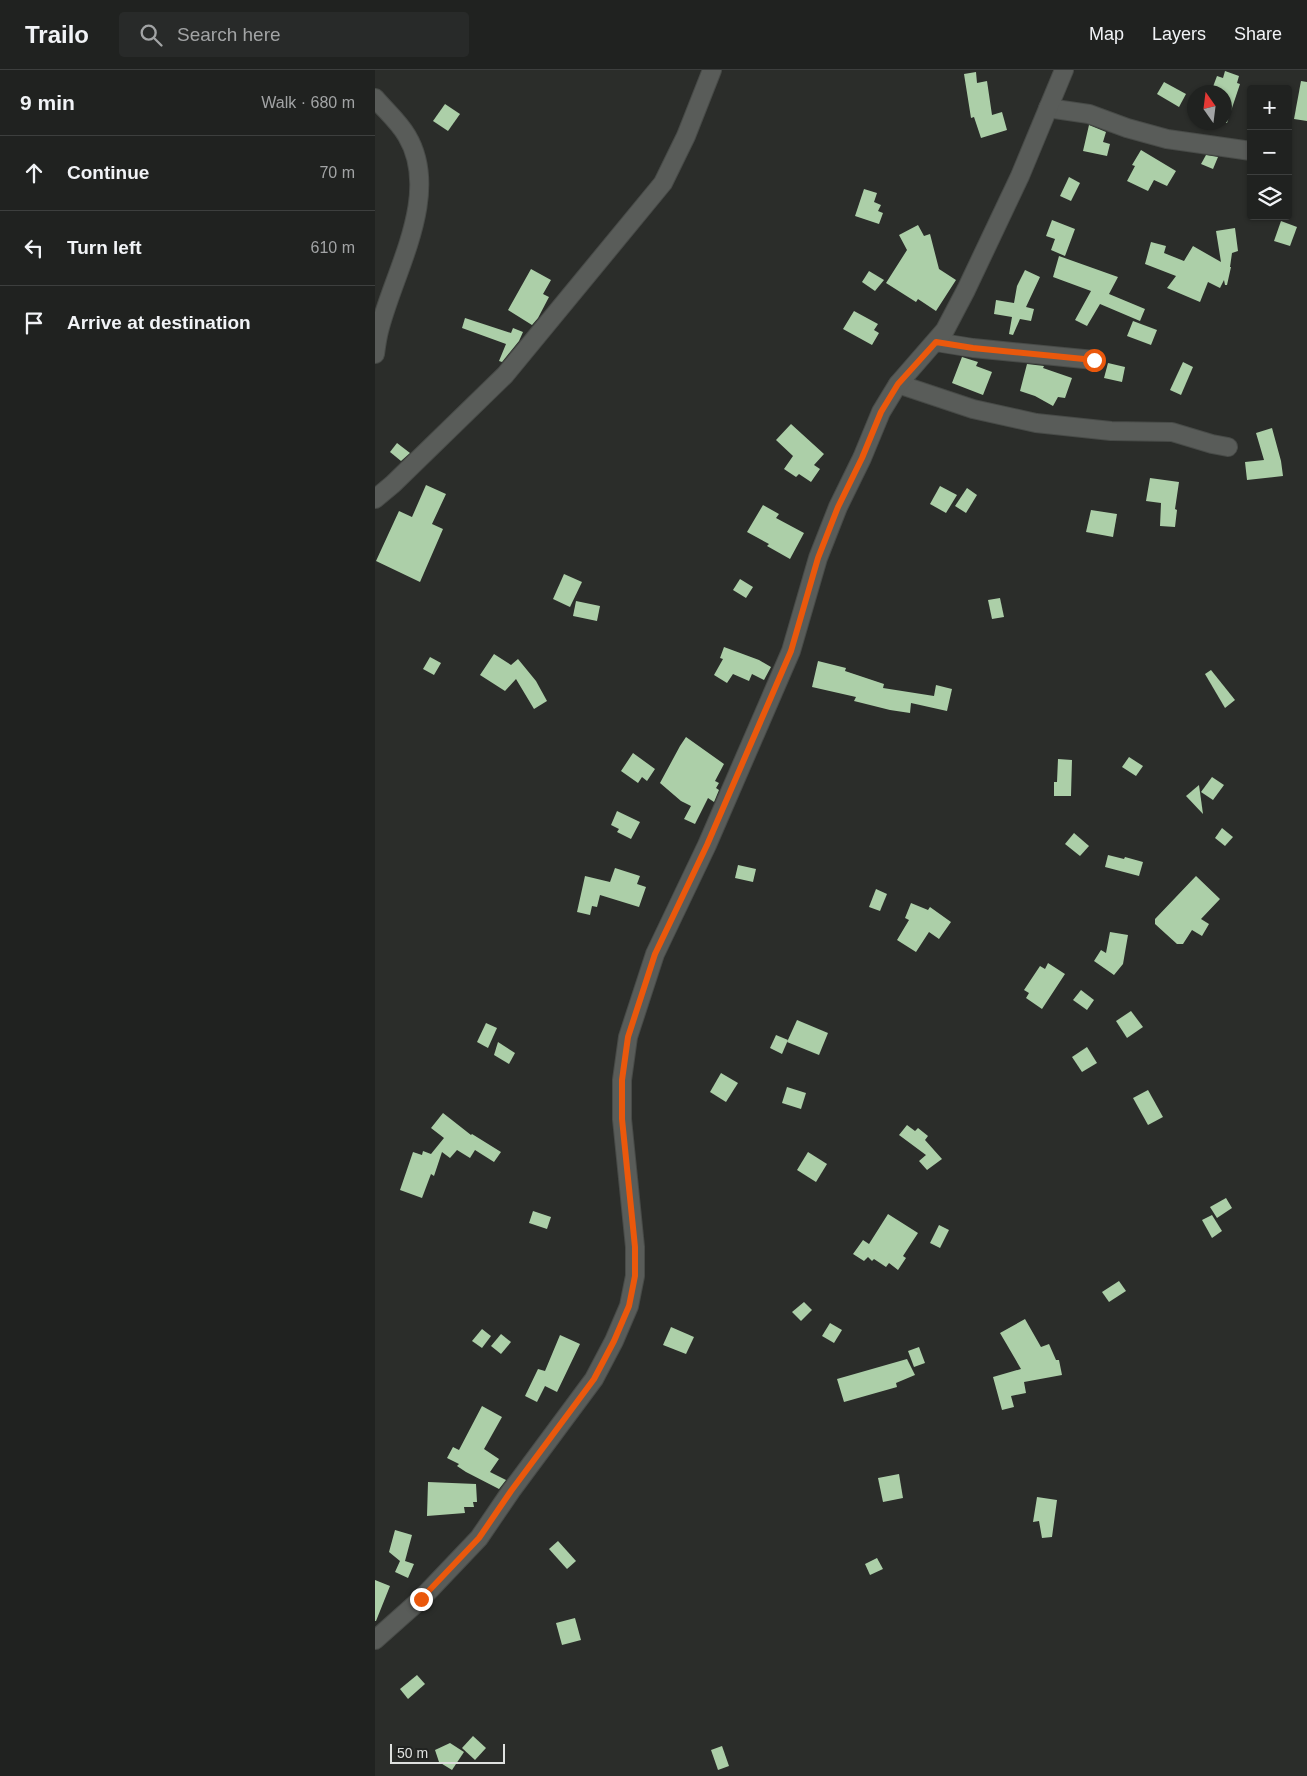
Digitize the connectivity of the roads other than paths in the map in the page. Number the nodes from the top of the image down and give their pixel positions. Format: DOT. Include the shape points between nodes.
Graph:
graph roads {
  1 [pos="712,70"];
  2 [pos="1064,70"];
  3 [pos="375,98"];
  4 [pos="1048,108"];
  5 [pos="1247,150"];
  6 [pos="936,342"];
  7 [pos="375,354"];
  8 [pos="1094,360"];
  9 [pos="898,384"];
  10 [pos="1228,447"];
  11 [pos="375,499"];
  12 [pos="375,1640"];
  1 -- 11 [label="street" via="663,183 505,375"];
  2 -- 4 [label="street"];
  3 -- 7 [label="street" via="407,136 416,158 419,185 417,211 379,331"];
  4 -- 5 [label="street" via="1089,114 1167,139"];
  4 -- 6 [label="street" via="983,254"];
  6 -- 8 [label="street"];
  6 -- 9 [label="street"];
  9 -- 10 [label="street" via="973,409 1037,423 1111,431 1172,432"];
  9 -- 12 [label="street" via="881,412 838,507 818,558 791,651 707,845 655,954 628,1037 622,1080 622,1119 635,1247 635,1276 629,1306 594,1379 479,1538 421,1599"];
}
